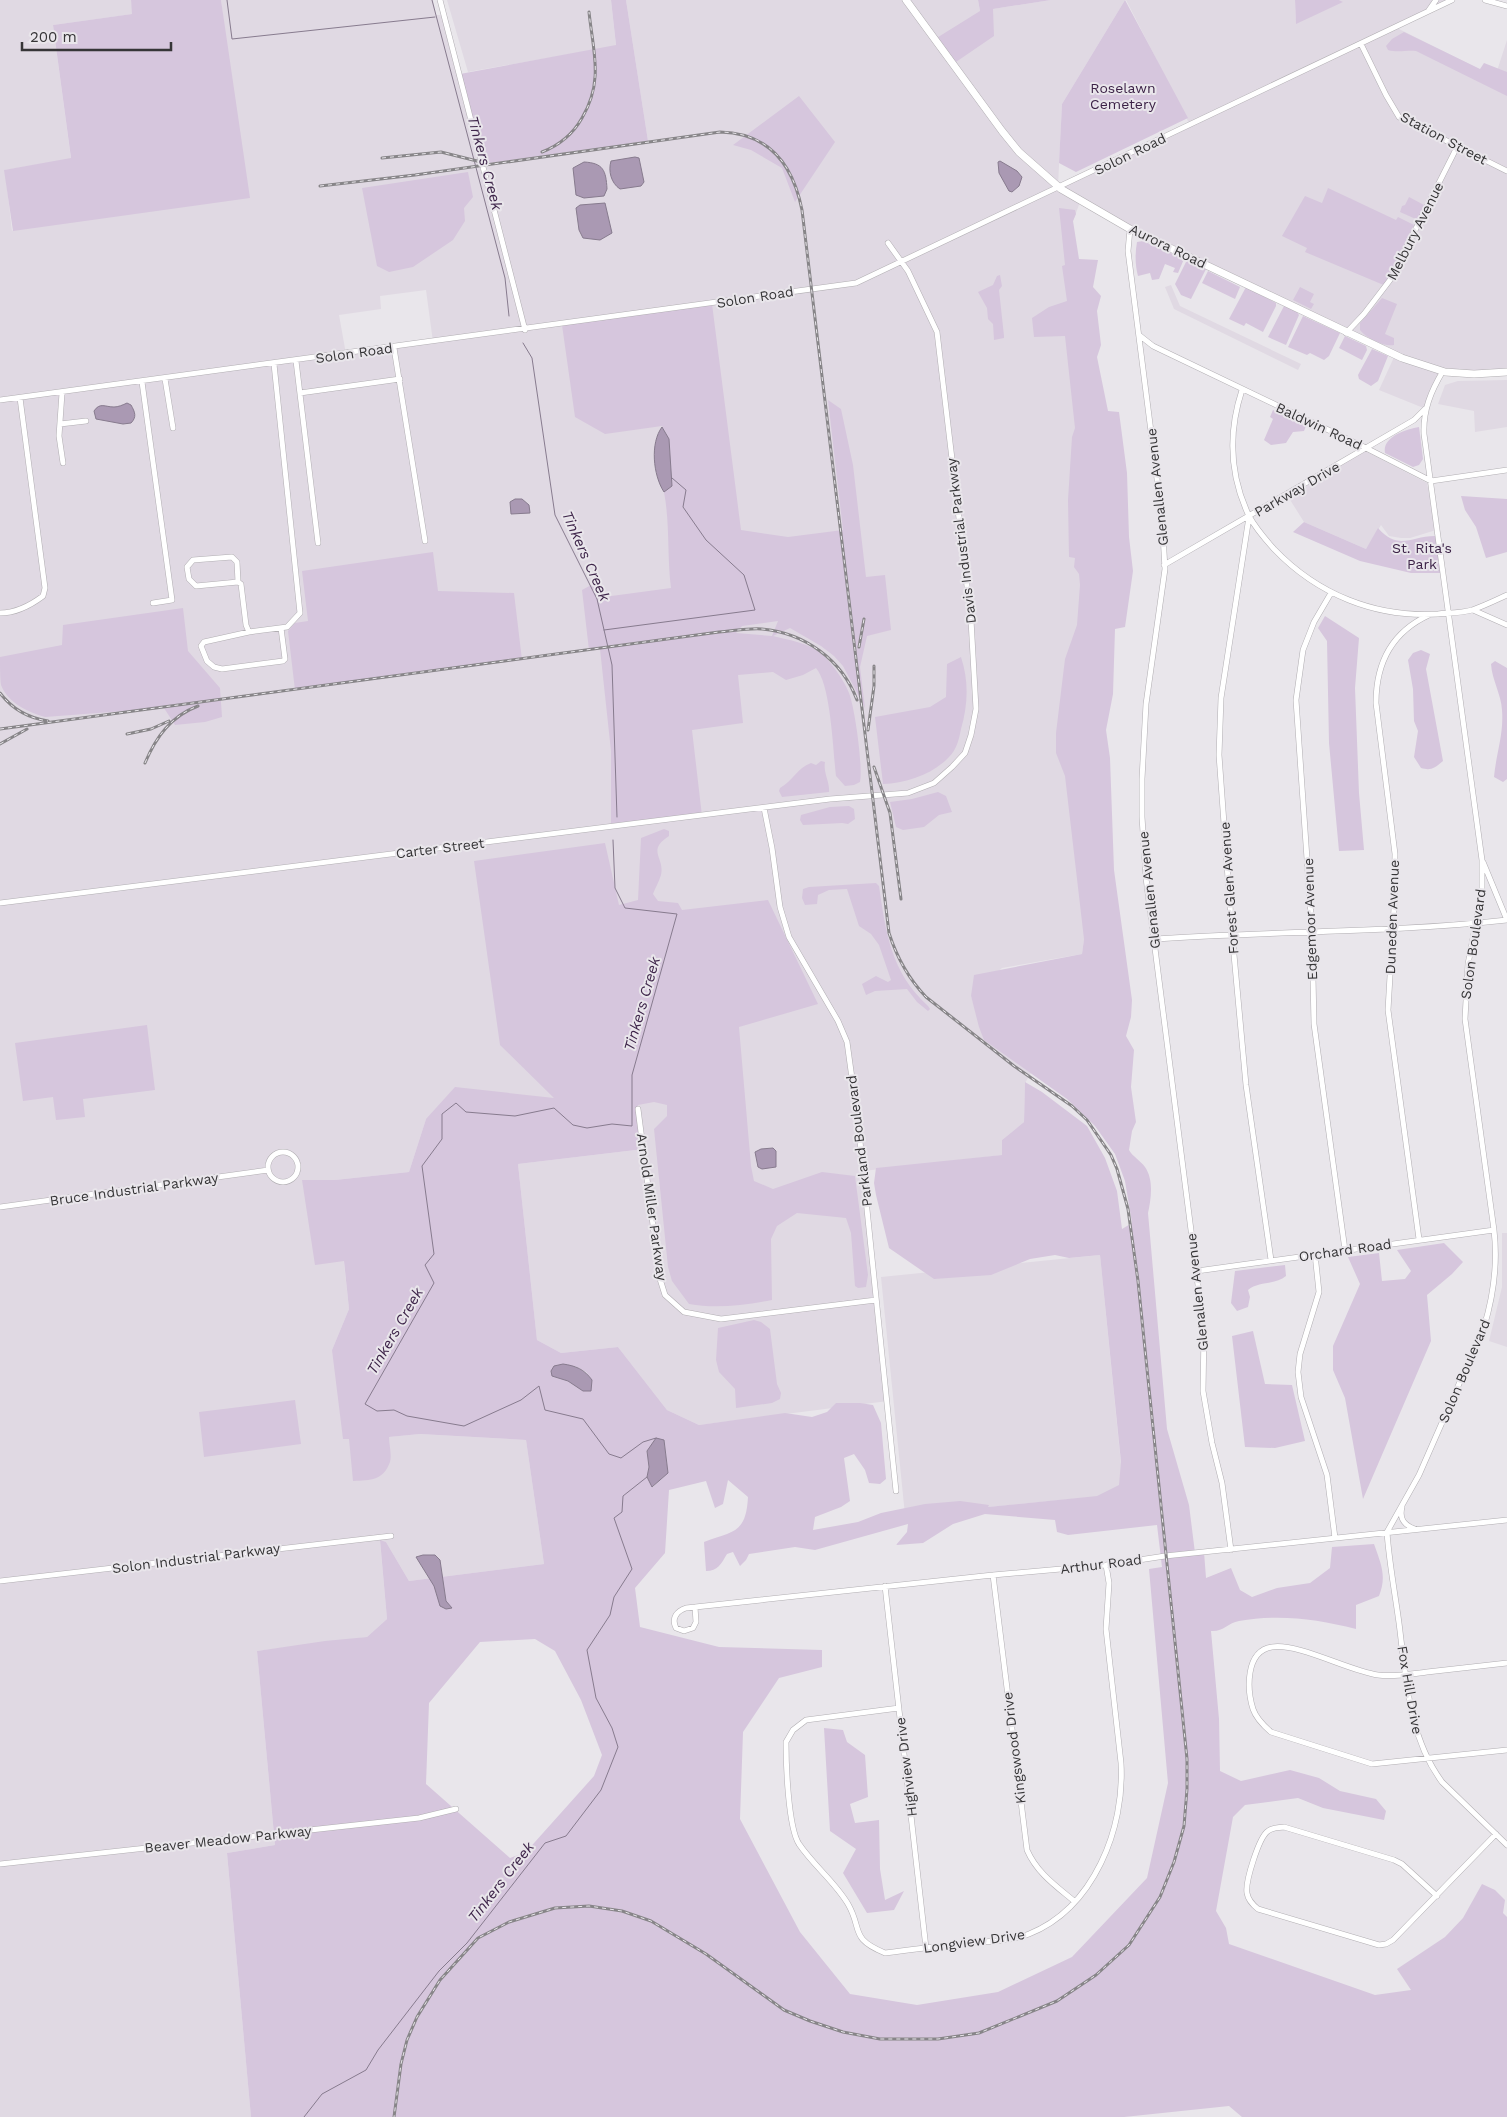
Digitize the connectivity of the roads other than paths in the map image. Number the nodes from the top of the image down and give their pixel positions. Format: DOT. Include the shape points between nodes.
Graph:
graph roads {
  1 [pos="440,0"];
  2 [pos="906,0"];
  3 [pos="1436,0"];
  4 [pos="1452,0"];
  5 [pos="1485,0"];
  6 [pos="1507,6"];
  7 [pos="1427,13"];
  8 [pos="1361,44"];
  9 [pos="1457,147"];
  10 [pos="1507,171"];
  11 [pos="1058,186"];
  12 [pos="1130,229"];
  13 [pos="888,243"];
  14 [pos="903,262"];
  15 [pos="525,330"];
  16 [pos="1346,333"];
  17 [pos="1139,335"];
  18 [pos="394,348"];
  19 [pos="296,361"];
  20 [pos="274,364"];
  21 [pos="1444,371"];
  22 [pos="1507,372"];
  23 [pos="165,379"];
  24 [pos="400,379"];
  25 [pos="142,382"];
  26 [pos="1242,390"];
  27 [pos="62,393"];
  28 [pos="300,393"];
  29 [pos="20,398"];
  30 [pos="0,400"];
  31 [pos="1426,409"];
  32 [pos="86,421"];
  33 [pos="60,424"];
  34 [pos="173,428"];
  35 [pos="1366,448"];
  36 [pos="64,463"];
  37 [pos="1507,470"];
  38 [pos="1431,481"];
  39 [pos="1250,517"];
  40 [pos="425,541"];
  41 [pos="318,543"];
  42 [pos="1164,565"];
  43 [pos="238,582"];
  44 [pos="1331,593"];
  45 [pos="1507,595"];
  46 [pos="153,603"];
  47 [pos="1472,610"];
  48 [pos="0,613"];
  49 [pos="1448,614"];
  50 [pos="1429,615"];
  51 [pos="1507,625"];
  52 [pos="281,628"];
  53 [pos="248,632"];
  54 [pos="881,794"];
  55 [pos="764,808"];
  56 [pos="1482,860"];
  57 [pos="0,903"];
  58 [pos="1507,920"];
  59 [pos="1477,924"];
  60 [pos="1393,928"];
  61 [pos="1312,931"];
  62 [pos="1232,934"];
  63 [pos="1153,939"];
  64 [pos="638,1109"];
  65 [pos="268,1170"];
  66 [pos="0,1207"];
  67 [pos="1494,1230"];
  68 [pos="1420,1239"];
  69 [pos="1345,1250"];
  70 [pos="1314,1254"];
  71 [pos="1271,1260"];
  72 [pos="1196,1271"];
  73 [pos="876,1300"];
  74 [pos="896,1491"];
  75 [pos="1402,1504"];
  76 [pos="1507,1520"];
  77 [pos="1420,1530"];
  78 [pos="1387,1532"];
  79 [pos="391,1536"];
  80 [pos="1335,1538"];
  81 [pos="1232,1550"];
  82 [pos="1106,1565"];
  83 [pos="993,1574"];
  84 [pos="0,1581"];
  85 [pos="885,1586"];
  86 [pos="695,1607"];
  87 [pos="1507,1663"];
  88 [pos="1406,1674"];
  89 [pos="899,1708"];
  90 [pos="1507,1750"];
  91 [pos="1428,1759"];
  92 [pos="456,1809"];
  93 [pos="1496,1834"];
  94 [pos="1507,1845"];
  95 [pos="0,1864"];
  96 [pos="1437,1896"];
  97 [pos="1074,1901"];
  98 [pos="926,1948"];
  1 -- 15 [label="street"];
  2 -- 11 [label="main road, Aurora Road" via="1002,131"];
  3 -- 7 [label="street"];
  4 -- 7 [label="street, Solon Road"];
  5 -- 6 [label="street"];
  7 -- 8 [label="street, Solon Road"];
  8 -- 9 [label="street, Station Street" via="1395,112"];
  8 -- 11 [label="street, Solon Road"];
  9 -- 10 [label="street, Station Street"];
  9 -- 16 [label="street, Melbury Avenue" via="1390,280"];
  11 -- 12 [label="main road, Aurora Road"];
  11 -- 14 [label="street, Solon Road"];
  12 -- 16 [label="main road, Aurora Road"];
  12 -- 17 [label="street, Glenallen Avenue" via="1128,251"];
  13 -- 14 [label="street, Davis Industrial Parkway"];
  14 -- 15 [label="street, Solon Road" via="856,283"];
  14 -- 54 [label="street, Davis Industrial Parkway" via="937,332 971,620 976,709 972,735 952,768 934,783 908,793"];
  15 -- 18 [label="street, Solon Road"];
  16 -- 21 [label="main road, Aurora Road" via="1402,358"];
  17 -- 26 [label="street, Baldwin Road" via="1153,346"];
  17 -- 42 [label="street, Glenallen Avenue" via="1162,518"];
  18 -- 19 [label="street, Solon Road"];
  18 -- 24 [label="street"];
  19 -- 20 [label="street, Solon Road"];
  19 -- 28 [label="street"];
  20 -- 23 [label="street, Solon Road"];
  20 -- 52 [label="street" via="300,613 287,627"];
  21 -- 22 [label="main road, Aurora Road" via="1474,374"];
  21 -- 31 [label="street, Solon Boulevard"];
  23 -- 25 [label="street, Solon Road"];
  23 -- 34 [label="street"];
  24 -- 28 [label="street"];
  24 -- 40 [label="street"];
  25 -- 27 [label="street, Solon Road"];
  25 -- 46 [label="street" via="172,600"];
  26 -- 35 [label="street, Baldwin Road"];
  26 -- 39 [label="street" via="1233,424 1231,448 1234,473"];
  27 -- 29 [label="street, Solon Road"];
  27 -- 33 [label="street"];
  28 -- 41 [label="street"];
  29 -- 30 [label="street, Solon Road"];
  29 -- 48 [label="street" via="45,588 38,600 14,611"];
  31 -- 35 [label="street, Parkway Drive" via="1414,420"];
  31 -- 38 [label="street, Solon Boulevard" via="1424,434"];
  32 -- 33 [label="street"];
  33 -- 36 [label="street"];
  35 -- 38 [label="street, Baldwin Road"];
  35 -- 39 [label="street, Parkway Drive"];
  37 -- 38 [label="street"];
  38 -- 49 [label="street, Solon Boulevard"];
  39 -- 42 [label="street, Parkway Drive"];
  39 -- 44 [label="street" via="1293,568"];
  39 -- 62 [label="street, Forest Glen Avenue" via="1219,724"];
  42 -- 63 [label="street, Glenallen Avenue" via="1146,704 1142,779"];
  43 -- 43 [label="street" via="196,586 188,579 186,567 193,560 232,557 237,562"];
  43 -- 53 [label="street" via="241,584"];
  44 -- 50 [label="street" via="1381,610"];
  44 -- 61 [label="street, Edgemoor Avenue" via="1303,650 1297,691"];
  45 -- 47 [label="street"];
  47 -- 49 [label="street"];
  47 -- 51 [label="street"];
  49 -- 50 [label="street"];
  49 -- 56 [label="street, Solon Boulevard"];
  50 -- 60 [label="street, Duneden Avenue" via="1416,621 1391,646 1376,682 1395,854"];
  52 -- 53 [label="street"];
  52 -- 53 [label="street" via="283,661 214,668 202,653 204,642"];
  54 -- 55 [label="street, Carter Street"];
  55 -- 57 [label="street, Carter Street"];
  55 -- 73 [label="street, Parkland Boulevard" via="785,926 847,1042"];
  56 -- 58 [label="street"];
  56 -- 59 [label="street, Solon Boulevard"];
  58 -- 59 [label="street"];
  59 -- 60 [label="street"];
  59 -- 67 [label="street, Solon Boulevard" via="1468,964 1464,1019"];
  60 -- 61 [label="street"];
  60 -- 68 [label="street, Duneden Avenue" via="1388,1010"];
  61 -- 62 [label="street"];
  61 -- 69 [label="street, Edgemoor Avenue" via="1314,1024"];
  62 -- 63 [label="street"];
  62 -- 71 [label="street, Forest Glen Avenue" via="1246,1085"];
  63 -- 72 [label="street, Glenallen Avenue"];
  64 -- 73 [label="street, Arnold Miller Parkway" via="660,1279 665,1296 684,1312 721,1319"];
  65 -- 65 [label="street" via="272,1177 284,1182 296,1174 297,1164 292,1155 277,1153 270,1160"];
  65 -- 66 [label="street, Bruce Industrial Parkway"];
  67 -- 68 [label="street, Orchard Road"];
  67 -- 75 [label="street, Solon Boulevard" via="1496,1275 1484,1327 1419,1475"];
  68 -- 69 [label="street, Orchard Road"];
  69 -- 70 [label="street, Orchard Road"];
  70 -- 71 [label="street, Orchard Road"];
  70 -- 80 [label="street" via="1319,1292 1300,1354 1298,1372 1301,1397 1327,1475"];
  71 -- 72 [label="street, Orchard Road"];
  72 -- 81 [label="street, Glenallen Avenue" via="1204,1332 1203,1391"];
  73 -- 74 [label="street, Parkland Boulevard"];
  75 -- 77 [label="street" via="1401,1513 1406,1525"];
  75 -- 78 [label="street, Solon Boulevard"];
  76 -- 77 [label="street, Arthur Road"];
  77 -- 78 [label="street, Arthur Road"];
  78 -- 80 [label="street, Arthur Road"];
  78 -- 88 [label="street, Fox Hill Drive"];
  79 -- 84 [label="street, Solon Industrial Parkway"];
  80 -- 81 [label="street, Arthur Road"];
  81 -- 82 [label="street, Arthur Road"];
  82 -- 83 [label="street, Arthur Road"];
  82 -- 97 [label="street, Longview Drive" via="1109,1583 1106,1629 1122,1783 1110,1845"];
  83 -- 85 [label="street, Arthur Road"];
  83 -- 97 [label="street, Kingswood Drive" via="1027,1850 1041,1874"];
  85 -- 86 [label="street, Arthur Road"];
  85 -- 89 [label="street, Highview Drive"];
  86 -- 86 [label="street, Arthur Road" via="696,1622 692,1628 684,1631 676,1628 674,1620 677,1613"];
  87 -- 88 [label="street"];
  88 -- 91 [label="street, Fox Hill Drive" via="1413,1722"];
  88 -- 91 [label="street" via="1377,1675 1288,1648 1270,1647 1262,1651 1250,1668 1248,1678 1253,1709 1271,1732 1372,1764"];
  89 -- 98 [label="street, Highview Drive"];
  89 -- 98 [label="street, Longview Drive" via="806,1720 793,1730 786,1742 788,1785 798,1842 849,1905 863,1940 885,1953"];
  90 -- 91 [label="street"];
  91 -- 93 [label="street, Fox Hill Drive" via="1442,1782"];
  92 -- 95 [label="street, Beaver Meadow Parkway" via="419,1818"];
  93 -- 94 [label="street, Fox Hill Drive"];
  93 -- 96 [label="street"];
  96 -- 96 [label="street" via="1394,1860 1284,1827 1267,1831 1261,1838 1246,1885 1247,1895 1258,1910 1379,1945 1393,1940"];
  97 -- 98 [label="street, Longview Drive" via="1046,1926 1028,1935"];
}
